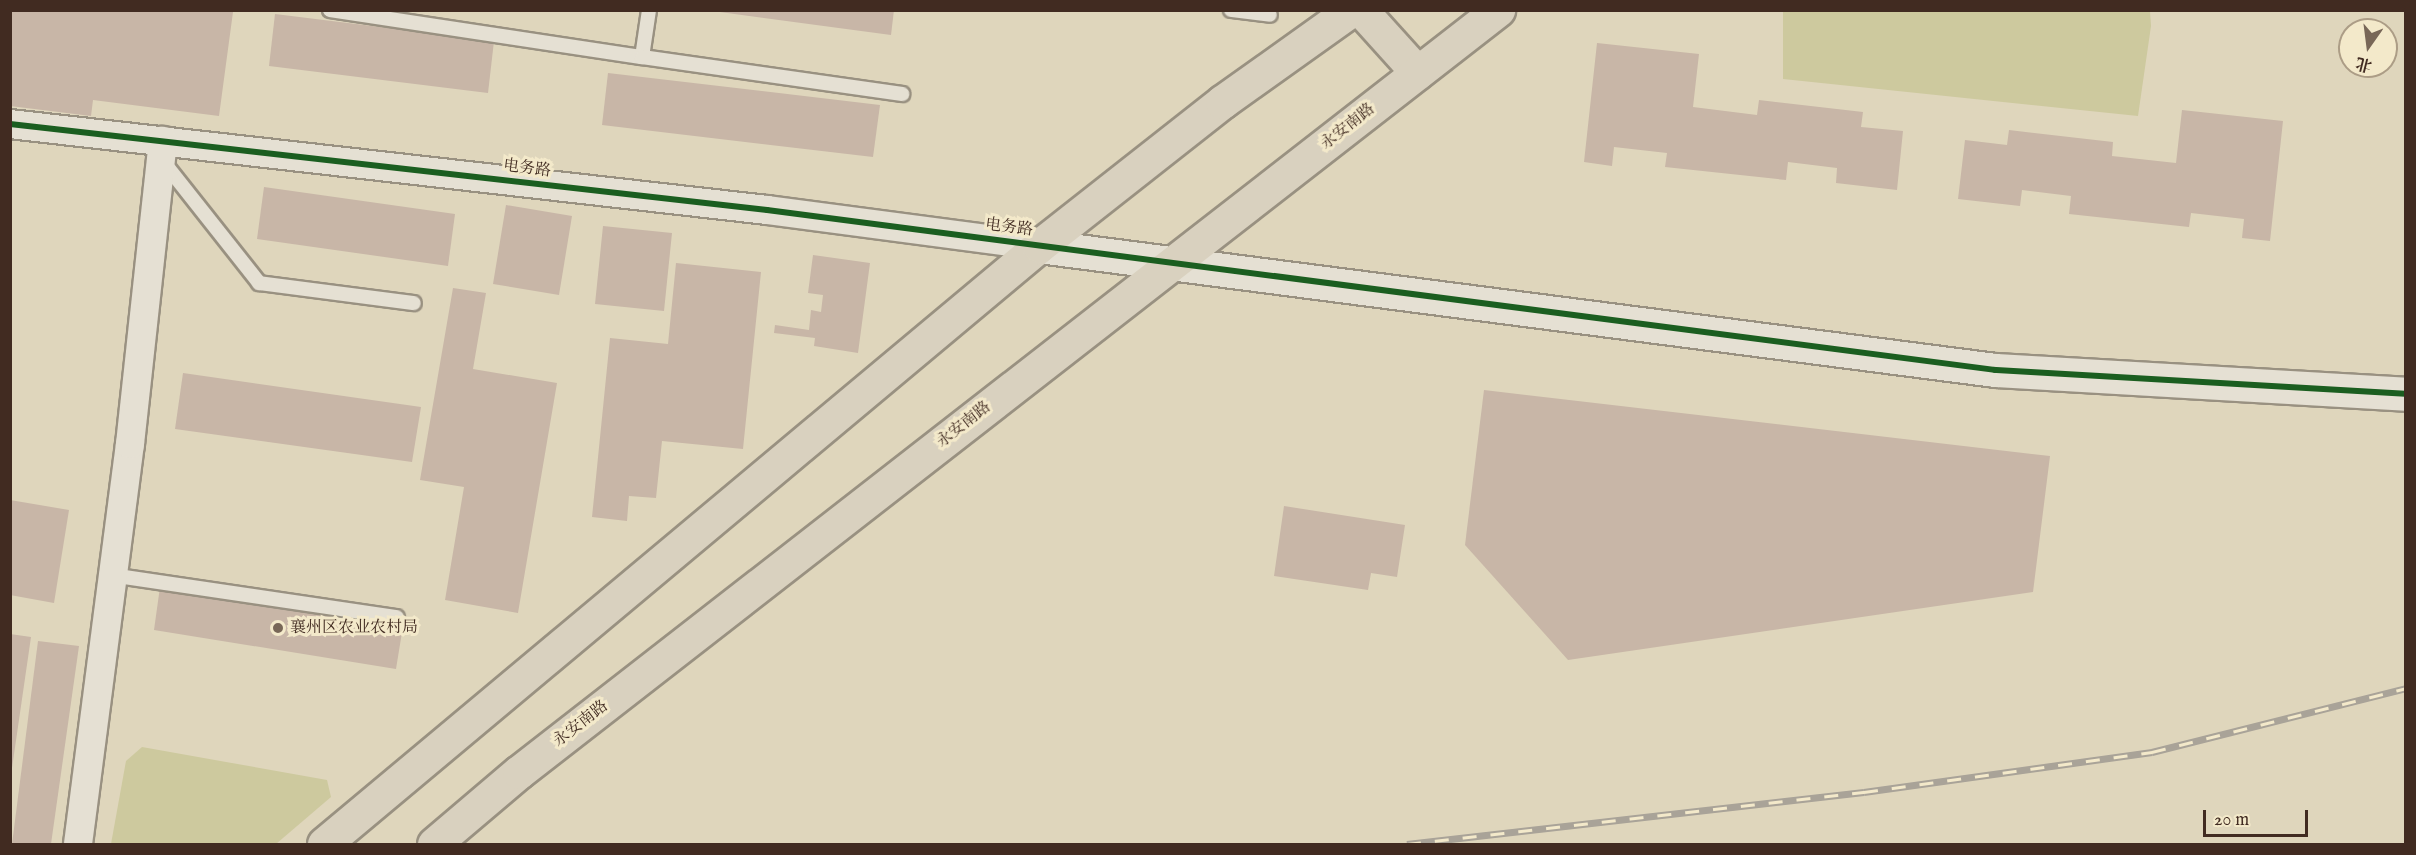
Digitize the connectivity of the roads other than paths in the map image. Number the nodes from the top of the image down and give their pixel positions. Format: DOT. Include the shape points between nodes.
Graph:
graph roads {
  1 [pos="330,10"];
  2 [pos="649,10"];
  3 [pos="1231,10"];
  4 [pos="1351,10"];
  5 [pos="1361,10"];
  6 [pos="1498,10"];
  7 [pos="1270,15"];
  8 [pos="642,57"];
  9 [pos="1418,72"];
  10 [pos="902,94"];
  11 [pos="10,124"];
  12 [pos="162,150"];
  13 [pos="1039,246"];
  14 [pos="1171,263"];
  15 [pos="414,303"];
  16 [pos="2406,394"];
  17 [pos="111,575"];
  18 [pos="397,617"];
  19 [pos="78,844"];
  20 [pos="324,844"];
  21 [pos="434,844"];
  1 -- 8 [label="lane"];
  2 -- 8 [label="lane"];
  3 -- 7 [label="lane"];
  4 -- 13 [label="main road" via="1222,102"];
  5 -- 9 [label="main road"];
  6 -- 9 [label="main road, 永安南路"];
  8 -- 10 [label="lane"];
  9 -- 14 [label="main road, 永安南路"];
  11 -- 12 [label="street, 电务路"];
  12 -- 13 [label="street, 电务路"];
  12 -- 15 [label="lane" via="259,283"];
  12 -- 17 [label="street" via="130,444"];
  13 -- 14 [label="street"];
  13 -- 20 [label="main road"];
  14 -- 16 [label="street" via="1995,370"];
  14 -- 21 [label="main road, 永安南路" via="519,772"];
  17 -- 18 [label="lane"];
  17 -- 19 [label="street"];
}
